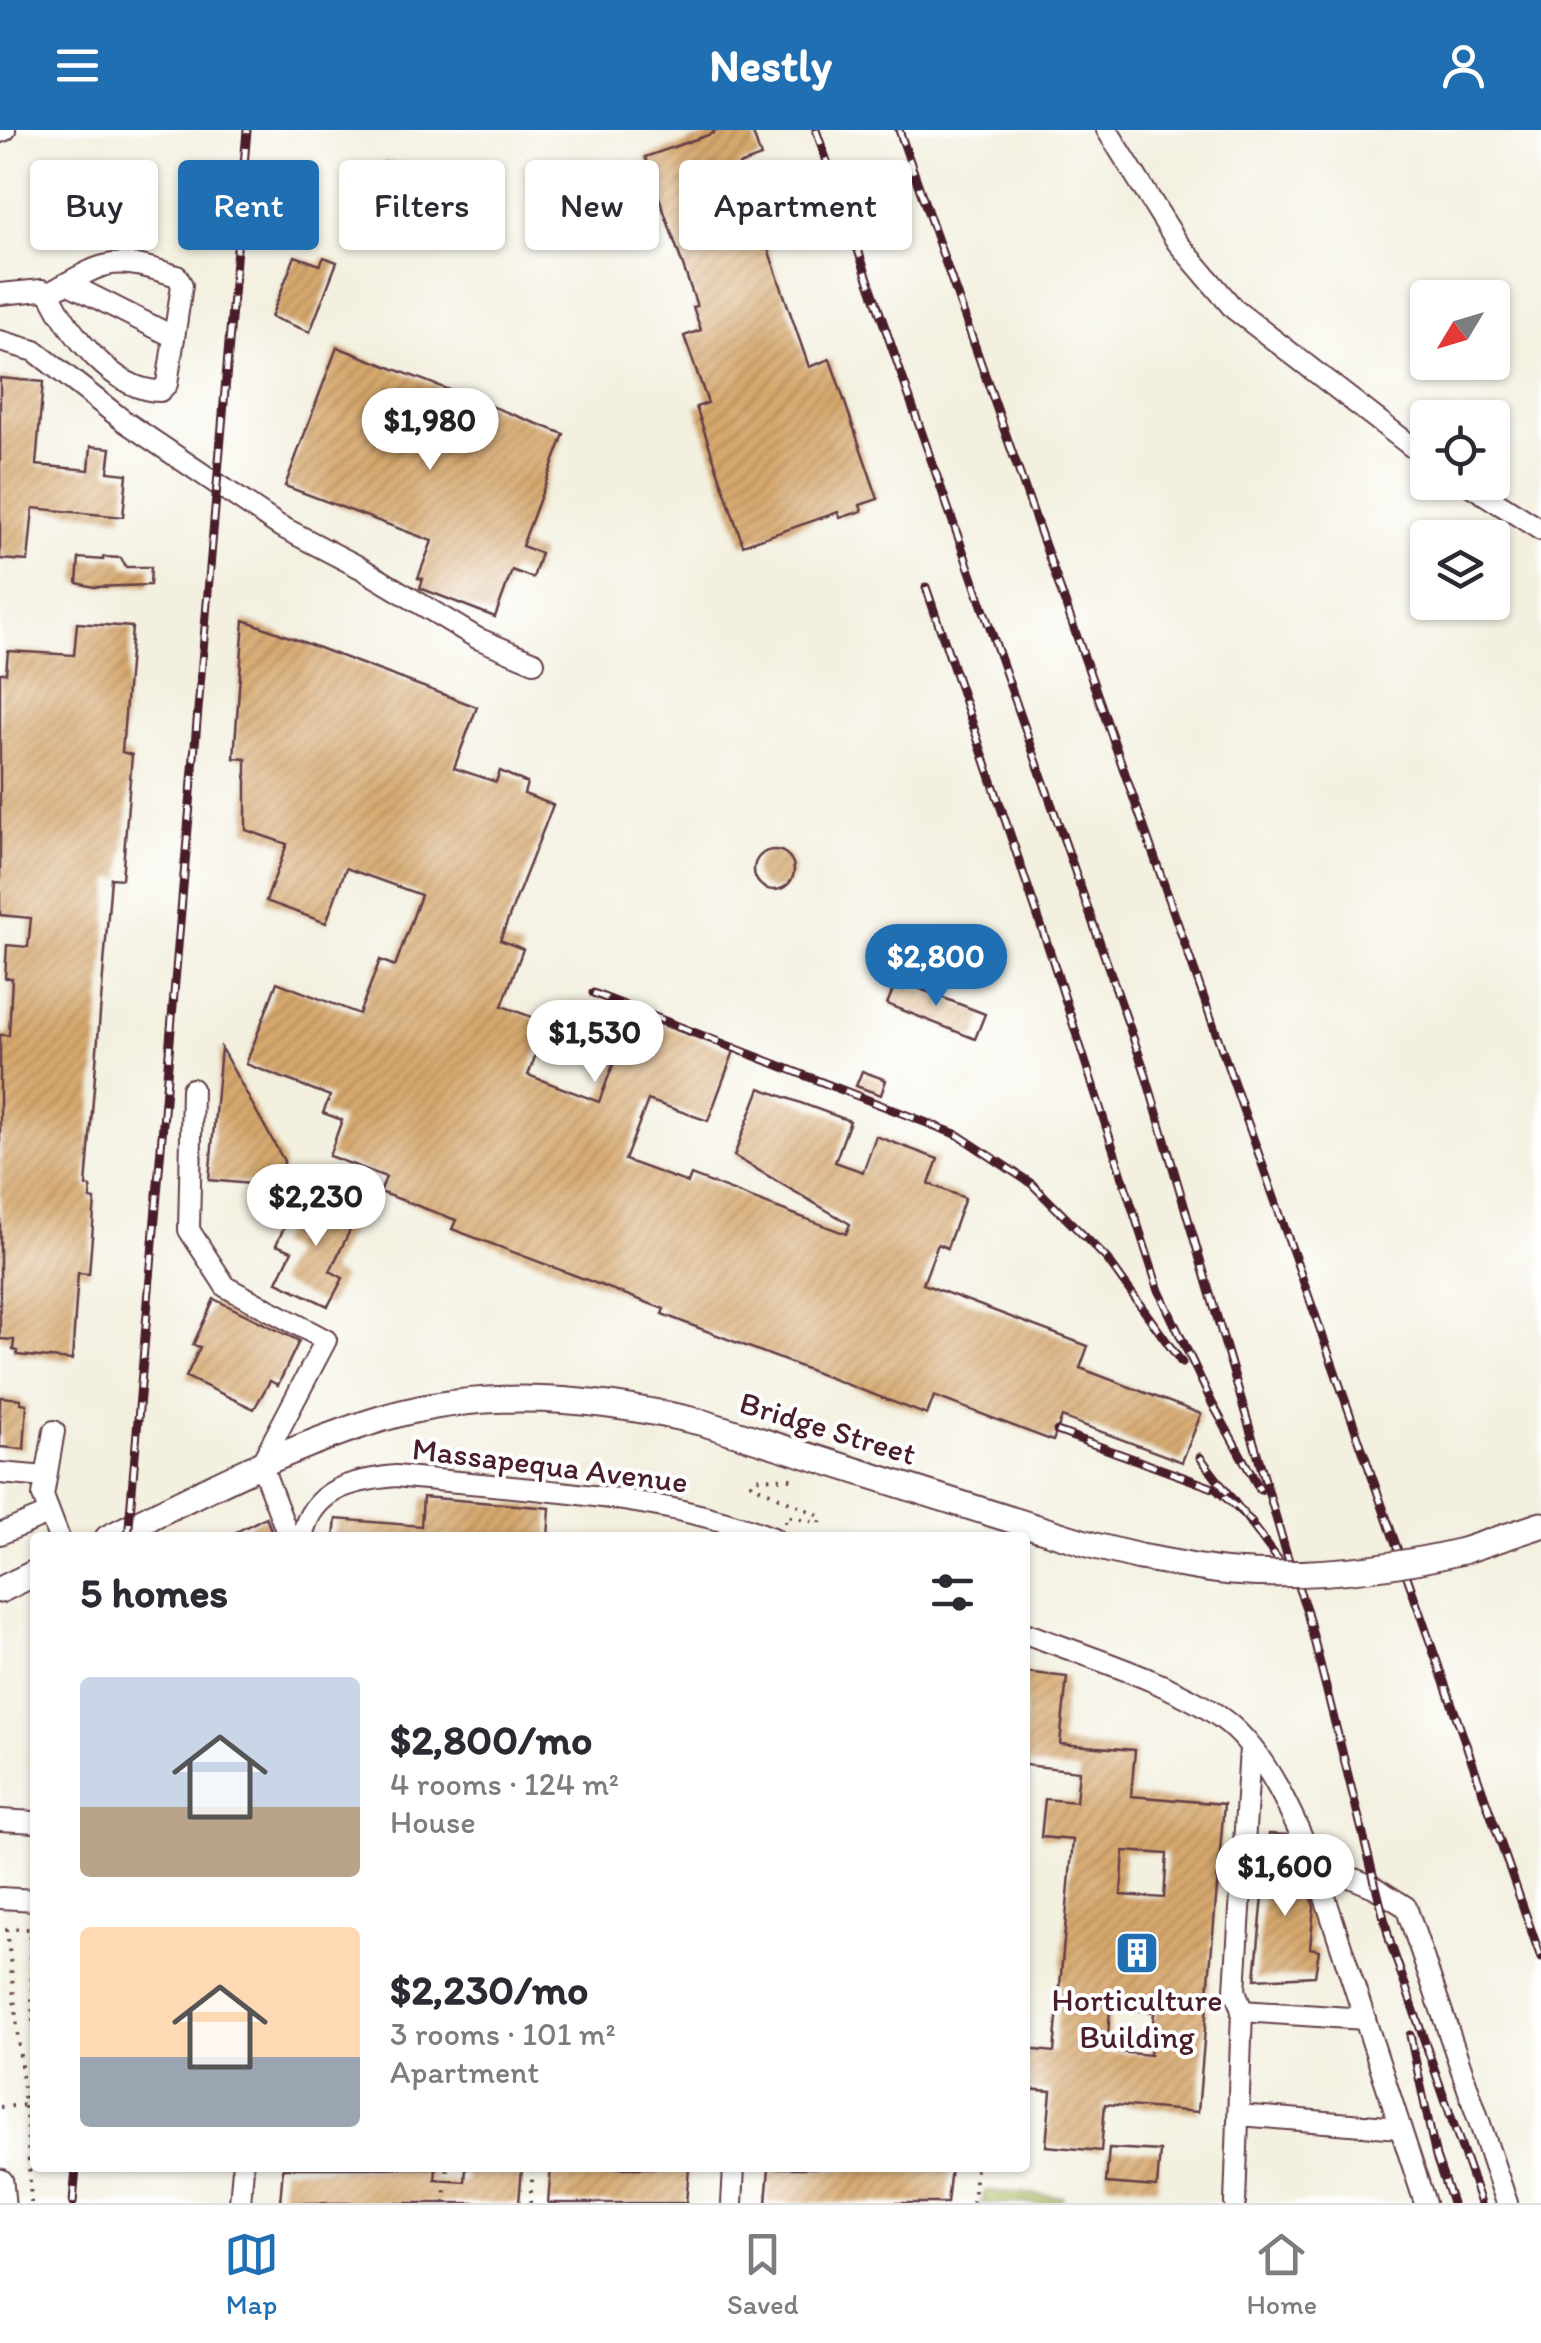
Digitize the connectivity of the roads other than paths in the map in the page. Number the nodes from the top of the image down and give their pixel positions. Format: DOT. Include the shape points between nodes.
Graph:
graph roads {
  1 [pos="1107,130"];
  2 [pos="58,288"];
  3 [pos="0,294"];
  4 [pos="174,337"];
  5 [pos="0,341"];
  6 [pos="1410,445"];
  7 [pos="1494,500"];
  8 [pos="1541,530"];
  9 [pos="534,662"];
  10 [pos="192,1089"];
  11 [pos="54,1430"];
  12 [pos="261,1464"];
  13 [pos="0,1474"];
  14 [pos="46,1477"];
  15 [pos="48,1514"];
  16 [pos="1541,1524"];
  17 [pos="56,1532"];
  18 [pos="120,1532"];
  19 [pos="287,1532"];
  20 [pos="304,1532"];
  21 [pos="774,1532"];
  22 [pos="0,1534"];
  23 [pos="30,1575"];
  24 [pos="0,1590"];
  25 [pos="1030,1635"];
  26 [pos="1250,1748"];
  27 [pos="0,1820"];
  28 [pos="30,1822"];
  29 [pos="1326,1896"];
  30 [pos="0,1898"];
  31 [pos="30,1900"];
  32 [pos="1242,2012"];
  33 [pos="1365,2019"];
  34 [pos="1238,2115"];
  35 [pos="1400,2128"];
  36 [pos="243,2172"];
  37 [pos="734,2172"];
  38 [pos="0,2182"];
  39 [pos="2,2203"];
  40 [pos="240,2203"];
  41 [pos="732,2203"];
  42 [pos="1235,2203"];
  43 [pos="1425,2203"];
  44 [pos="1507,2203"];
  1 -- 6 [label="lane" via="1176,242 1234,308"];
  2 -- 3 [label="lane"];
  2 -- 4 [label="lane"];
  2 -- 4 [label="lane" via="98,265 134,262 177,276 182,285"];
  2 -- 4 [label="lane" via="66,326 90,354 143,391 168,384"];
  5 -- 9 [label="lane" via="34,351 278,525 477,638"];
  7 -- 8 [label="lane"];
  10 -- 12 [label="lane" via="189,1230 226,1287 326,1340"];
  11 -- 14 [label="lane"];
  12 -- 16 [label="main road, Bridge Street, bridge" via="391,1416 520,1399 652,1410 1095,1546 1229,1572 1306,1575 1413,1563"];
  12 -- 18 [label="main road, Bridge Street"];
  12 -- 19 [label="lane"];
  13 -- 14 [label="lane"];
  14 -- 15 [label="lane"];
  15 -- 17 [label="lane"];
  15 -- 22 [label="lane"];
  20 -- 21 [label="lane, Massapequa Avenue" via="322,1500 355,1480 396,1476 668,1507"];
  23 -- 24 [label="main road"];
  25 -- 26 [label="lane" via="1191,1699"];
  26 -- 32 [label="lane" via="1235,1990"];
  26 -- 44 [label="lane" via="1314,1862 1406,1906"];
  27 -- 28 [label="lane"];
  29 -- 33 [label="lane"];
  30 -- 31 [label="lane"];
  32 -- 33 [label="lane"];
  32 -- 34 [label="lane"];
  33 -- 35 [label="lane"];
  34 -- 35 [label="lane"];
  34 -- 42 [label="lane"];
  35 -- 43 [label="lane"];
  36 -- 40 [label="lane"];
  37 -- 41 [label="lane"];
  38 -- 39 [label="main road"];
}
